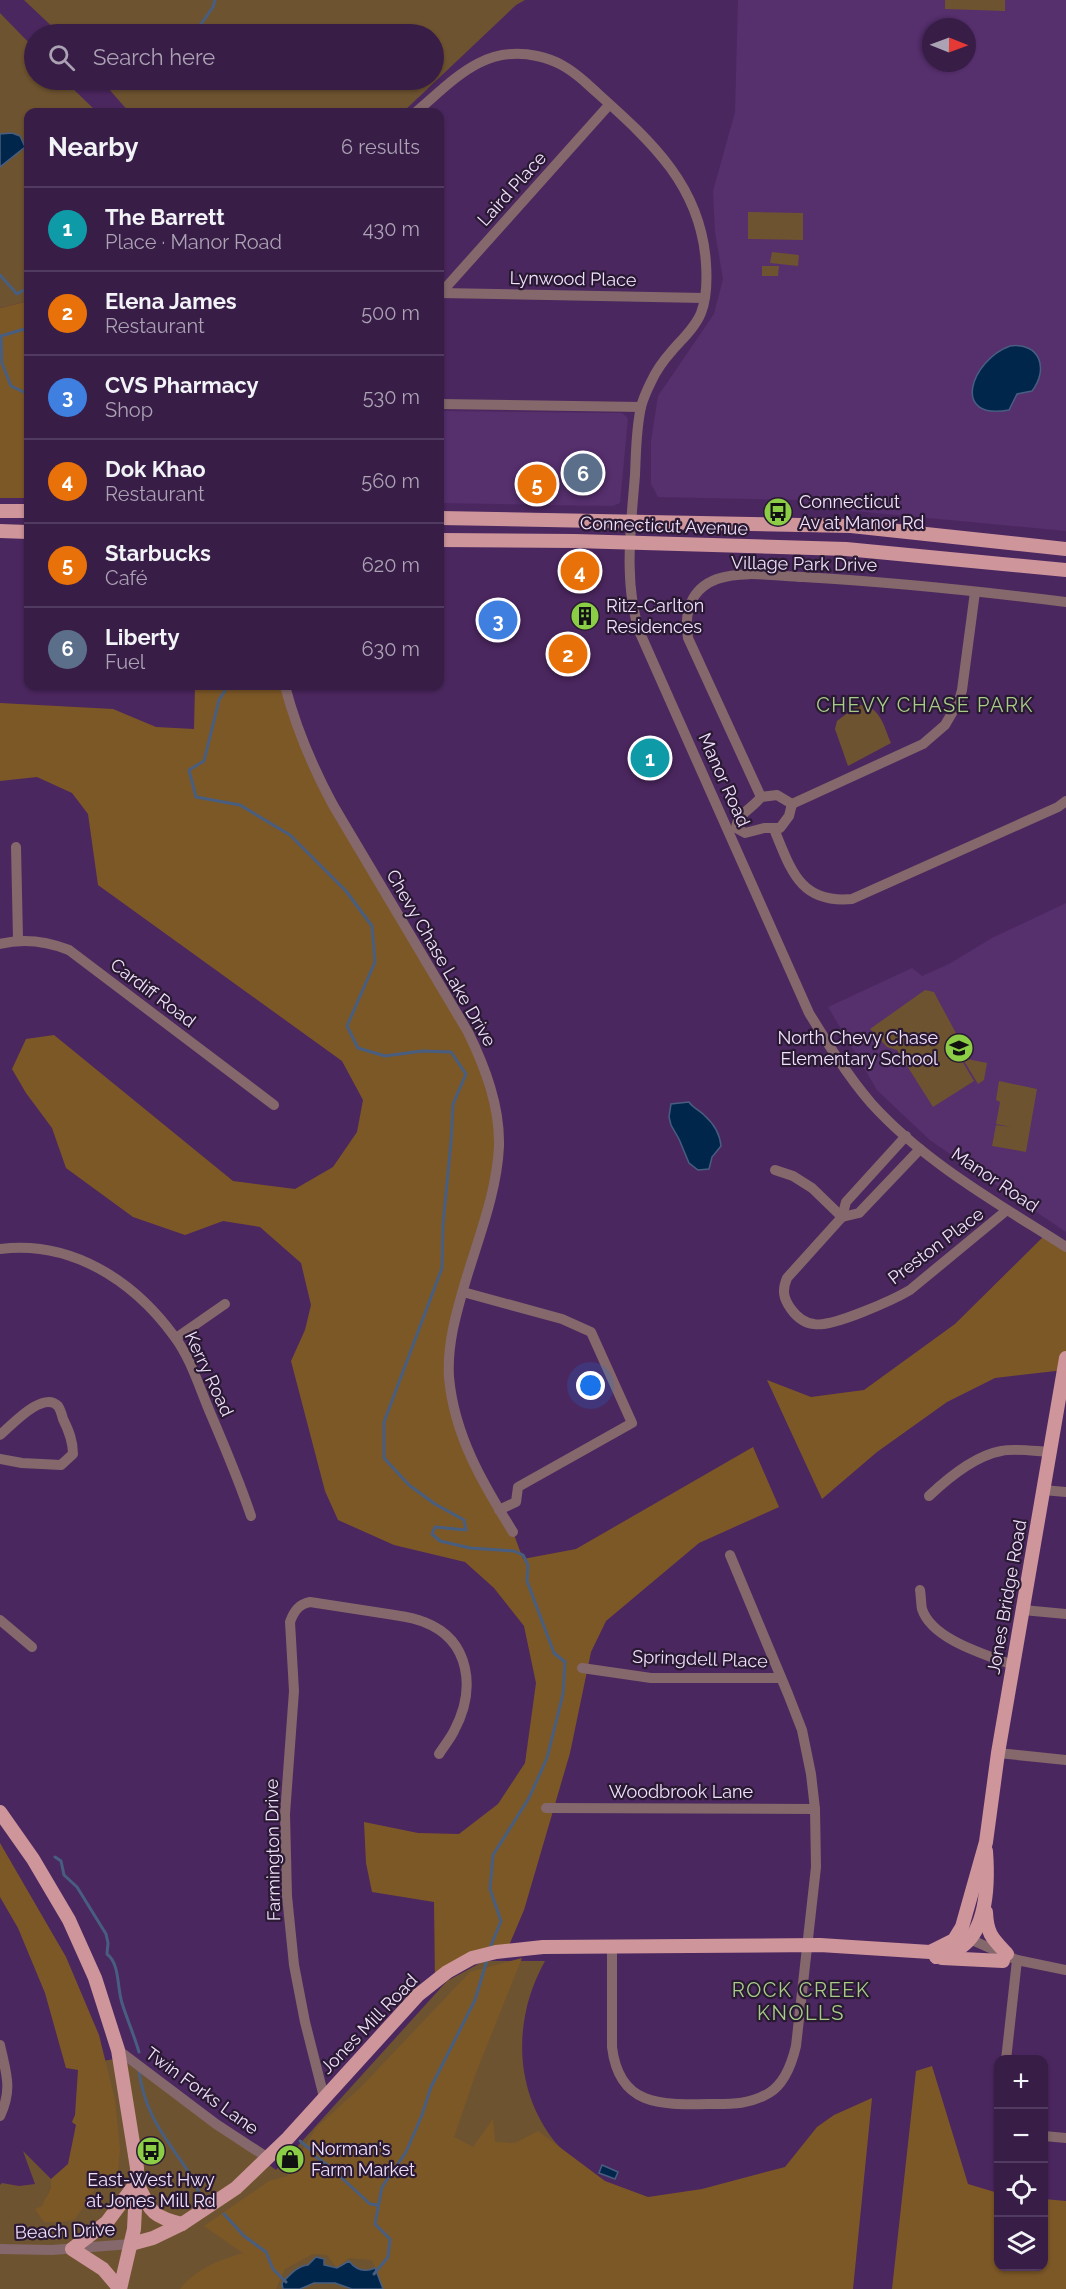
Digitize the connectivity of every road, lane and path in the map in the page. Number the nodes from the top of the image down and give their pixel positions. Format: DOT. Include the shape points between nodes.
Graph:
graph roads {
  1 [pos="444,88"];
  2 [pos="442,90"];
  3 [pos="609,105"];
  4 [pos="421,108"];
  5 [pos="444,290"];
  6 [pos="444,294"];
  7 [pos="704,298"];
  8 [pos="444,404"];
  9 [pos="641,407"];
  10 [pos="0,511"];
  11 [pos="24,511"];
  12 [pos="444,518"];
  13 [pos="632,521"];
  14 [pos="0,531"];
  15 [pos="24,531"];
  16 [pos="444,540"];
  17 [pos="631,543"];
  18 [pos="1066,549"];
  19 [pos="1066,570"];
  20 [pos="975,592"];
  21 [pos="1066,602"];
  22 [pos="286,690"];
  23 [pos="761,797"];
  24 [pos="1066,801"];
  25 [pos="792,804"];
  26 [pos="732,829"];
  27 [pos="774,829"];
  28 [pos="16,847"];
  29 [pos="18,939"];
  30 [pos="0,944"];
  31 [pos="274,1105"];
  32 [pos="906,1136"];
  33 [pos="920,1149"];
  34 [pos="775,1170"];
  35 [pos="1008,1210"];
  36 [pos="842,1217"];
  37 [pos="1066,1247"];
  38 [pos="0,1249"];
  39 [pos="463,1292"];
  40 [pos="225,1304"];
  41 [pos="176,1338"];
  42 [pos="1066,1358"];
  43 [pos="0,1435"];
  44 [pos="1048,1452"];
  45 [pos="0,1458"];
  46 [pos="1043,1490"];
  47 [pos="1066,1492"];
  48 [pos="929,1496"];
  49 [pos="500,1510"];
  50 [pos="251,1516"];
  51 [pos="513,1532"];
  52 [pos="730,1555"];
  53 [pos="920,1590"];
  54 [pos="1023,1610"];
  55 [pos="1066,1614"];
  56 [pos="0,1620"];
  57 [pos="32,1647"];
  58 [pos="1013,1665"];
  59 [pos="582,1668"];
  60 [pos="781,1678"];
  61 [pos="998,1753"];
  62 [pos="439,1754"];
  63 [pos="1066,1760"];
  64 [pos="546,1808"];
  65 [pos="815,1809"];
  66 [pos="0,1812"];
  67 [pos="986,1842"];
  68 [pos="986,1892"];
  69 [pos="965,1940"];
  70 [pos="808,1945"];
  71 [pos="612,1946"];
  72 [pos="860,1946"];
  73 [pos="934,1957"];
  74 [pos="1009,1958"];
  75 [pos="1066,1970"];
  76 [pos="0,2044"];
  77 [pos="118,2050"];
  78 [pos="1006,2055"];
  79 [pos="324,2097"];
  80 [pos="0,2116"];
  81 [pos="1048,2136"];
  82 [pos="1066,2138"];
  83 [pos="268,2158"];
  84 [pos="137,2182"];
  85 [pos="182,2224"];
  86 [pos="131,2244"];
  87 [pos="72,2249"];
  88 [pos="0,2250"];
  89 [pos="120,2289"];
  1 -- 3 [label="street, Manor Road" via="466,69 490,56 525,53 552,59 572,71"];
  2 -- 4 [label="street, Manor Road"];
  3 -- 5 [label="street, Laird Place"];
  3 -- 7 [label="street, Manor Road" via="656,148 693,206 705,253"];
  6 -- 7 [label="street, Lynwood Place"];
  7 -- 9 [label="street, Manor Road" via="698,320 659,367"];
  8 -- 9 [label="street"];
  9 -- 13 [label="street, Manor Road"];
  10 -- 11 [label="main road"];
  12 -- 13 [label="main road, Connecticut Avenue"];
  13 -- 17 [label="street, Manor Road"];
  13 -- 18 [label="main road, Connecticut Avenue" via="851,526"];
  14 -- 15 [label="main road"];
  16 -- 17 [label="main road, Connecticut Avenue"];
  17 -- 19 [label="main road, Connecticut Avenue" via="846,549"];
  17 -- 26 [label="street, Manor Road" via="635,618"];
  20 -- 21 [label="street, Village Park Drive"];
  20 -- 23 [label="street, Village Park Drive" via="918,584 751,575 717,579 703,587 688,606 687,638"];
  20 -- 25 [label="street" via="962,690 945,725 924,744"];
  22 -- 39 [label="street, Chevy Chase Lake Drive" via="299,734 319,780 468,1032 489,1083 499,1145 493,1185"];
  23 -- 25 [label="street" via="777,795"];
  23 -- 26 [label="street"];
  24 -- 27 [label="street" via="852,899 820,897 801,885"];
  25 -- 27 [label="street" via="786,822"];
  26 -- 27 [label="street" via="745,833"];
  26 -- 32 [label="street, Manor Road" via="809,1013 839,1063"];
  28 -- 29 [label="street"];
  29 -- 30 [label="street, Cardiff Road"];
  29 -- 31 [label="street, Cardiff Road" via="69,950"];
  32 -- 33 [label="street, Manor Road"];
  32 -- 36 [label="street, Preston Place" via="846,1202"];
  33 -- 35 [label="street, Manor Road"];
  33 -- 36 [label="street, Preston Place" via="859,1213"];
  34 -- 36 [label="street" via="812,1188"];
  35 -- 36 [label="street, Preston Place" via="903,1294 826,1325 813,1324 800,1319 792,1310 783,1288 787,1278"];
  35 -- 37 [label="street, Manor Road"];
  38 -- 41 [label="street, Kerry Road" via="31,1246 90,1264 122,1282 148,1304"];
  39 -- 49 [label="street, Chevy Chase Lake Drive" via="450,1345 452,1399 474,1467"];
  39 -- 49 [label="street" via="562,1319 591,1332 632,1423 518,1487 516,1502"];
  40 -- 41 [label="street"];
  41 -- 50 [label="street, Kerry Road"];
  42 -- 44 [label="main road, Jones Bridge Road"];
  43 -- 45 [label="street" via="37,1404 52,1403 58,1406 72,1437 73,1454 62,1465 51,1466"];
  44 -- 46 [label="main road, Jones Bridge Road"];
  44 -- 48 [label="street" via="1002,1450 990,1454 945,1480"];
  46 -- 47 [label="street"];
  46 -- 54 [label="main road, Jones Bridge Road"];
  49 -- 51 [label="street, Chevy Chase Lake Drive"];
  52 -- 60 [label="street"];
  53 -- 58 [label="street" via="922,1610 940,1632"];
  54 -- 55 [label="street"];
  54 -- 58 [label="main road, Jones Bridge Road"];
  56 -- 57 [label="street"];
  58 -- 61 [label="main road, Jones Bridge Road"];
  59 -- 60 [label="street, Springdell Place" via="651,1678"];
  60 -- 65 [label="street" via="801,1730"];
  61 -- 63 [label="street"];
  61 -- 67 [label="main road, Jones Bridge Road"];
  62 -- 79 [label="street, Farmington Drive" via="461,1715 467,1683 467,1670 457,1646 444,1633 417,1619 310,1602 293,1613 290,1622 294,1691 285,1814 287,1896 294,1965"];
  64 -- 65 [label="street, Woodbrook Lane"];
  65 -- 70 [label="street" via="816,1867"];
  66 -- 77 [label="main road" via="69,1920"];
  67 -- 68 [label="main road, Jones Bridge Road"];
  67 -- 69 [label="main road, Jones Bridge Road"];
  68 -- 69 [label="main road, Jones Bridge Road" via="978,1926"];
  68 -- 74 [label="main road" via="987,1928"];
  69 -- 72 [label="main road, Jones Mill Road" via="930,1952"];
  69 -- 73 [label="main road, Jones Mill Road" via="952,1952"];
  69 -- 74 [label="street" via="975,1953"];
  70 -- 71 [label="main road, Jones Mill Road"];
  70 -- 71 [label="street" via="796,2046 782,2080 771,2092 746,2104 667,2105 645,2099 625,2085 614,2060"];
  70 -- 72 [label="main road, Jones Mill Road"];
  71 -- 79 [label="main road, Jones Mill Road" via="496,1952 447,1972 418,1995"];
  72 -- 73 [label="main road, Jones Mill Road" via="896,1957"];
  73 -- 74 [label="main road"];
  74 -- 75 [label="street"];
  74 -- 78 [label="street"];
  76 -- 80 [label="street" via="9,2084"];
  77 -- 83 [label="street, Twin Forks Lane"];
  77 -- 84 [label="main road"];
  79 -- 83 [label="main road, Jones Mill Road"];
  81 -- 82 [label="street"];
  83 -- 85 [label="main road, Jones Mill Road" via="236,2188"];
  84 -- 85 [label="main road" via="156,2216"];
  84 -- 86 [label="main road"];
  84 -- 87 [label="main road" via="107,2222"];
  85 -- 86 [label="main road, Jones Mill Road"];
  86 -- 87 [label="street, Beach Drive"];
  86 -- 89 [label="main road"];
  87 -- 88 [label="street, Beach Drive"];
  87 -- 89 [label="main road" via="103,2269"];
}
